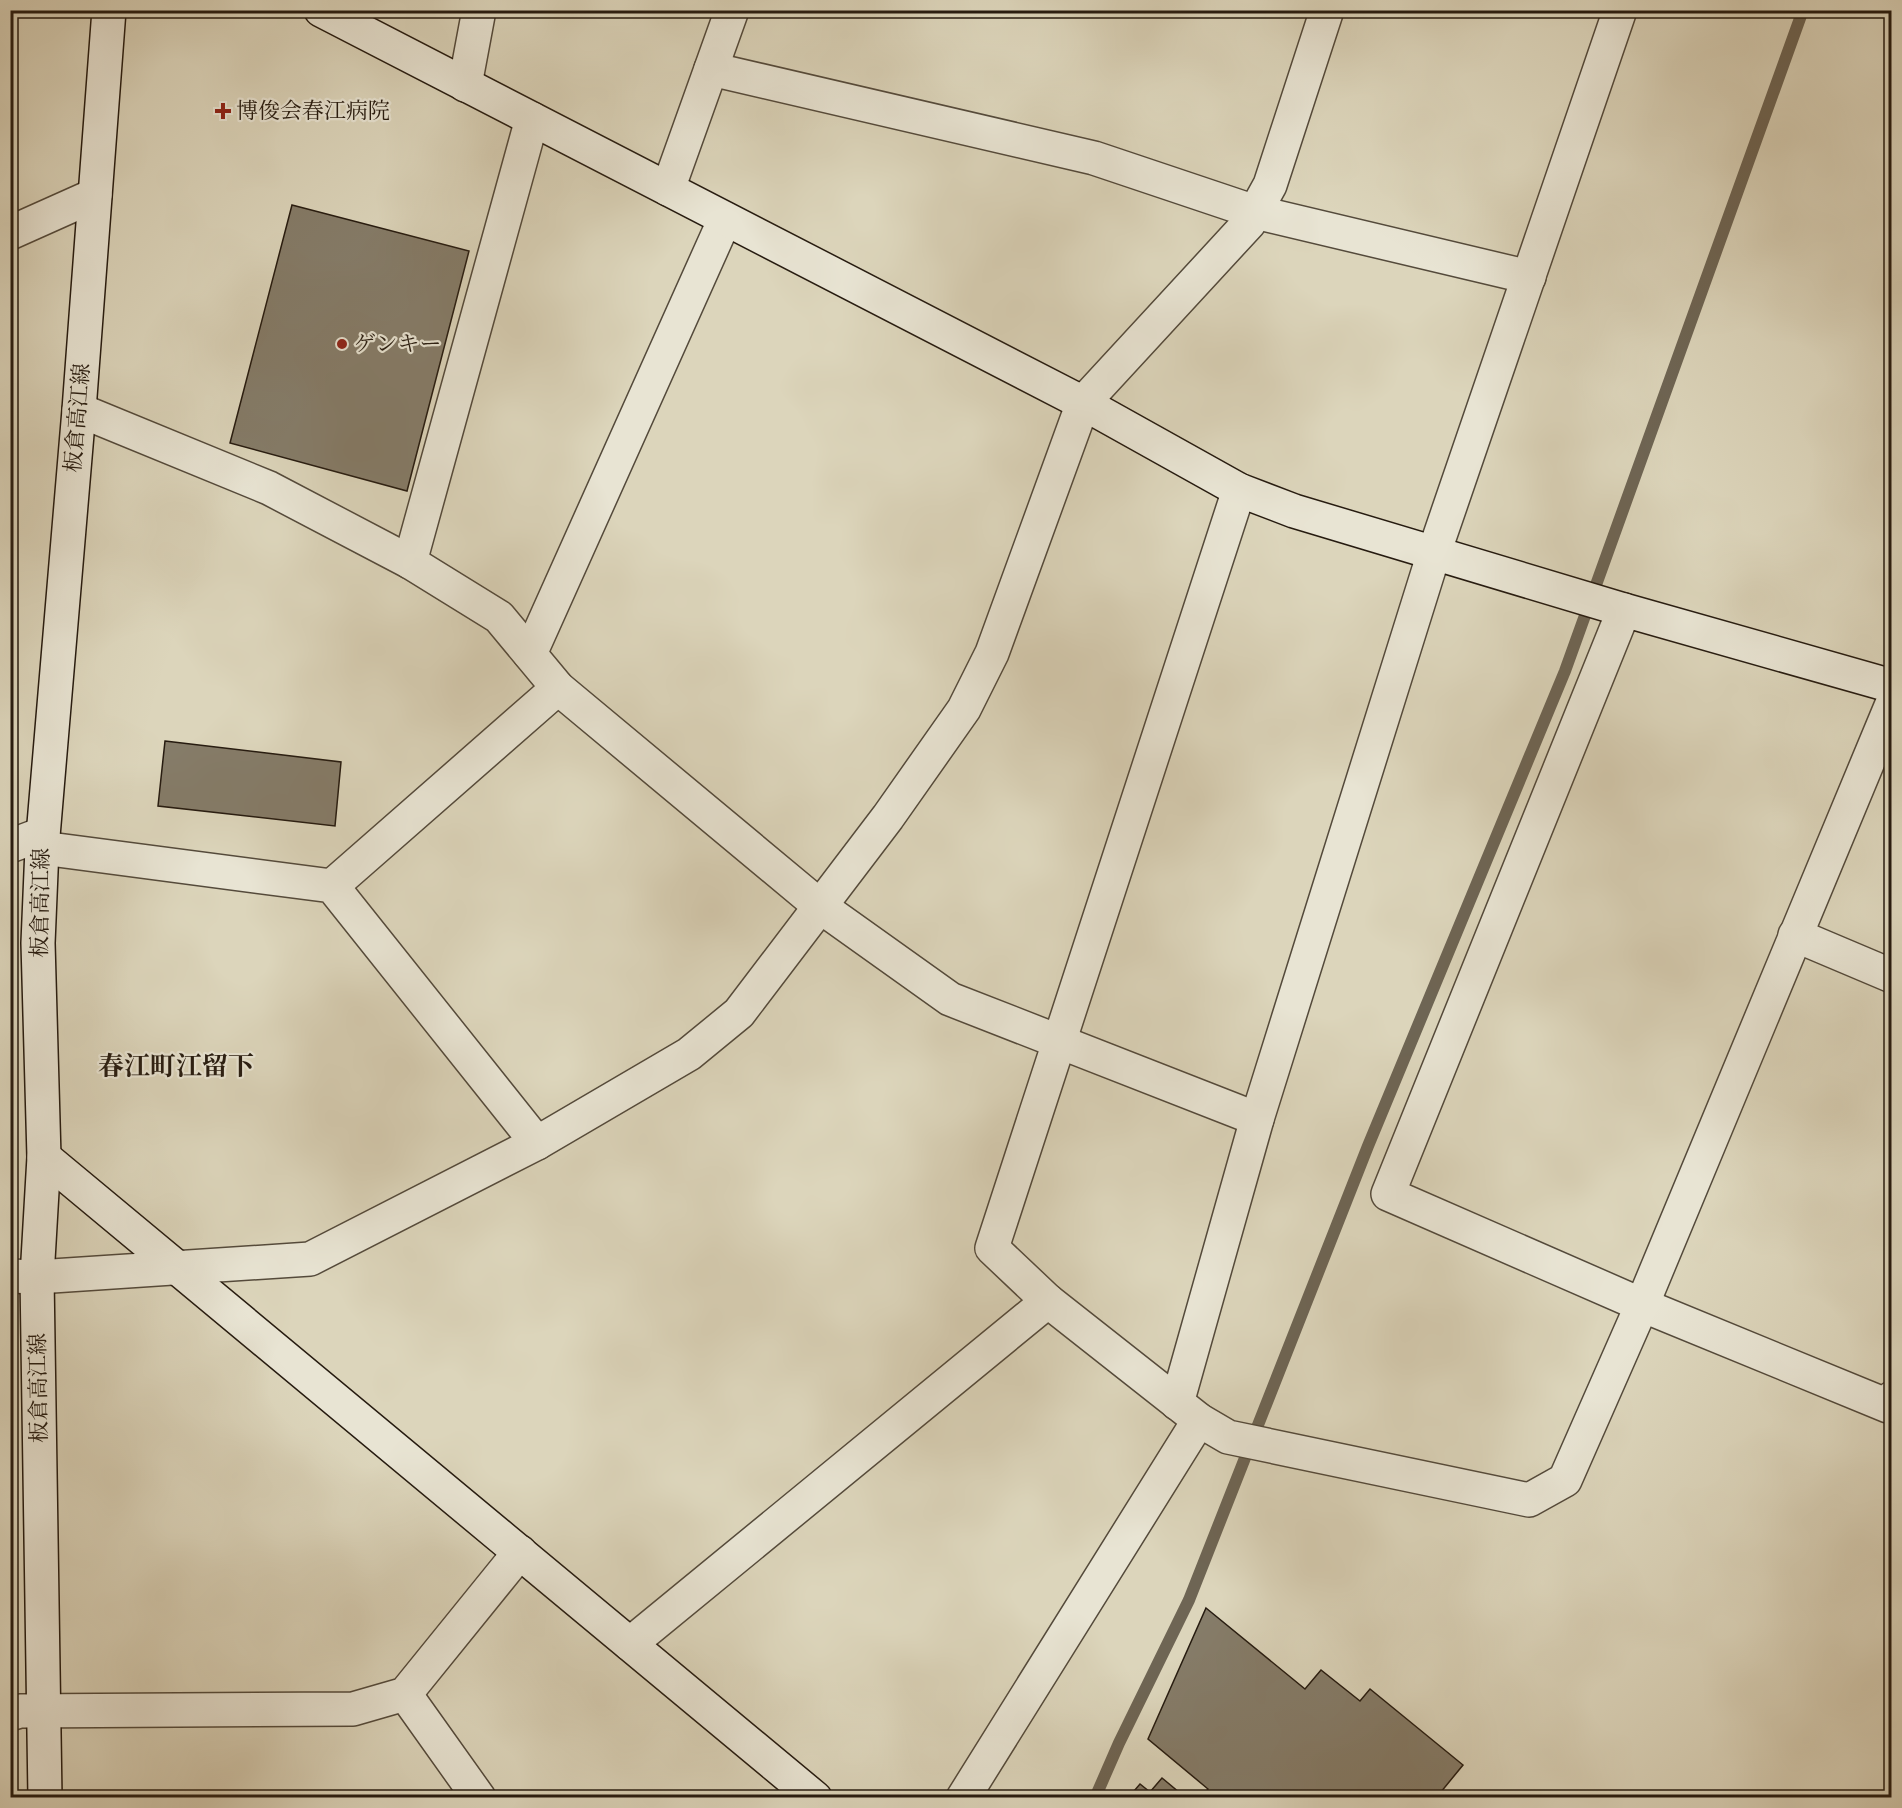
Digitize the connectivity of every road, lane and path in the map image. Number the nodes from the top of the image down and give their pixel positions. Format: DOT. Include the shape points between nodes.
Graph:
graph roads {
  1 [pos="109,10"];
  2 [pos="321,10"];
  3 [pos="479,10"];
  4 [pos="732,10"];
  5 [pos="1327,10"];
  6 [pos="1620,10"];
  7 [pos="711,69"];
  8 [pos="465,85"];
  9 [pos="532,119"];
  10 [pos="668,189"];
  11 [pos="95,195"];
  12 [pos="1254,212"];
  13 [pos="725,219"];
  14 [pos="10,232"];
  15 [pos="1529,277"];
  16 [pos="1083,403"];
  17 [pos="79,410"];
  18 [pos="1239,490"];
  19 [pos="1434,553"];
  20 [pos="410,562"];
  21 [pos="1624,610"];
  22 [pos="530,654"];
  23 [pos="1892,686"];
  24 [pos="558,688"];
  25 [pos="1892,704"];
  26 [pos="32,843"];
  27 [pos="332,886"];
  28 [pos="820,907"];
  29 [pos="1795,935"];
  30 [pos="1892,976"];
  31 [pos="1061,1042"];
  32 [pos="1257,1119"];
  33 [pos="537,1143"];
  34 [pos="44,1157"];
  35 [pos="178,1267"];
  36 [pos="24,1277"];
  37 [pos="1048,1301"];
  38 [pos="1642,1305"];
  39 [pos="1892,1398"];
  40 [pos="1188,1411"];
  41 [pos="520,1552"];
  42 [pos="630,1644"];
  43 [pos="405,1694"];
  44 [pos="44,1711"];
  45 [pos="10,1714"];
  46 [pos="45,1797"];
  47 [pos="479,1797"];
  48 [pos="815,1797"];
  49 [pos="963,1797"];
  1 -- 11 [label="street, 板倉高江線"];
  2 -- 8 [label="street"];
  3 -- 8 [label="street"];
  4 -- 7 [label="street"];
  5 -- 12 [label="street" via="1270,185"];
  6 -- 15 [label="street"];
  7 -- 10 [label="street"];
  7 -- 12 [label="street" via="1094,158"];
  8 -- 9 [label="street"];
  9 -- 10 [label="street"];
  9 -- 20 [label="street"];
  10 -- 13 [label="street"];
  11 -- 14 [label="street"];
  11 -- 17 [label="street, 板倉高江線"];
  12 -- 15 [label="street"];
  12 -- 16 [label="street" via="1249,223"];
  13 -- 16 [label="street"];
  13 -- 22 [label="street"];
  15 -- 19 [label="street"];
  16 -- 18 [label="street"];
  16 -- 28 [label="street" via="992,653 964,709"];
  17 -- 20 [label="street" via="269,488"];
  17 -- 26 [label="street, 板倉高江線"];
  18 -- 19 [label="street" via="1294,511"];
  18 -- 31 [label="street"];
  19 -- 21 [label="street"];
  19 -- 32 [label="street"];
  20 -- 22 [label="street" via="499,617"];
  21 -- 23 [label="street"];
  21 -- 38 [label="street" via="1388,1194"];
  22 -- 24 [label="street"];
  24 -- 27 [label="street"];
  24 -- 28 [label="street"];
  25 -- 29 [label="street"];
  26 -- 27 [label="street"];
  26 -- 34 [label="street, 板倉高江線"];
  27 -- 33 [label="street"];
  28 -- 31 [label="street" via="950,999"];
  28 -- 33 [label="street" via="739,1013 689,1054"];
  29 -- 30 [label="street"];
  29 -- 38 [label="street"];
  31 -- 32 [label="street"];
  31 -- 37 [label="street" via="993,1248"];
  32 -- 40 [label="street"];
  33 -- 35 [label="street" via="310,1259"];
  34 -- 35 [label="street"];
  34 -- 36 [label="street, 板倉高江線"];
  35 -- 36 [label="street"];
  35 -- 41 [label="street"];
  36 -- 44 [label="street, 板倉高江線"];
  37 -- 40 [label="street"];
  37 -- 42 [label="street"];
  38 -- 39 [label="street" via="1888,1406"];
  38 -- 40 [label="street" via="1565,1480 1529,1500 1228,1437"];
  40 -- 49 [label="street"];
  41 -- 42 [label="street"];
  41 -- 43 [label="street"];
  42 -- 48 [label="street"];
  43 -- 44 [label="street" via="353,1709"];
  43 -- 47 [label="street"];
  44 -- 45 [label="street"];
  44 -- 46 [label="street, 板倉高江線"];
}
